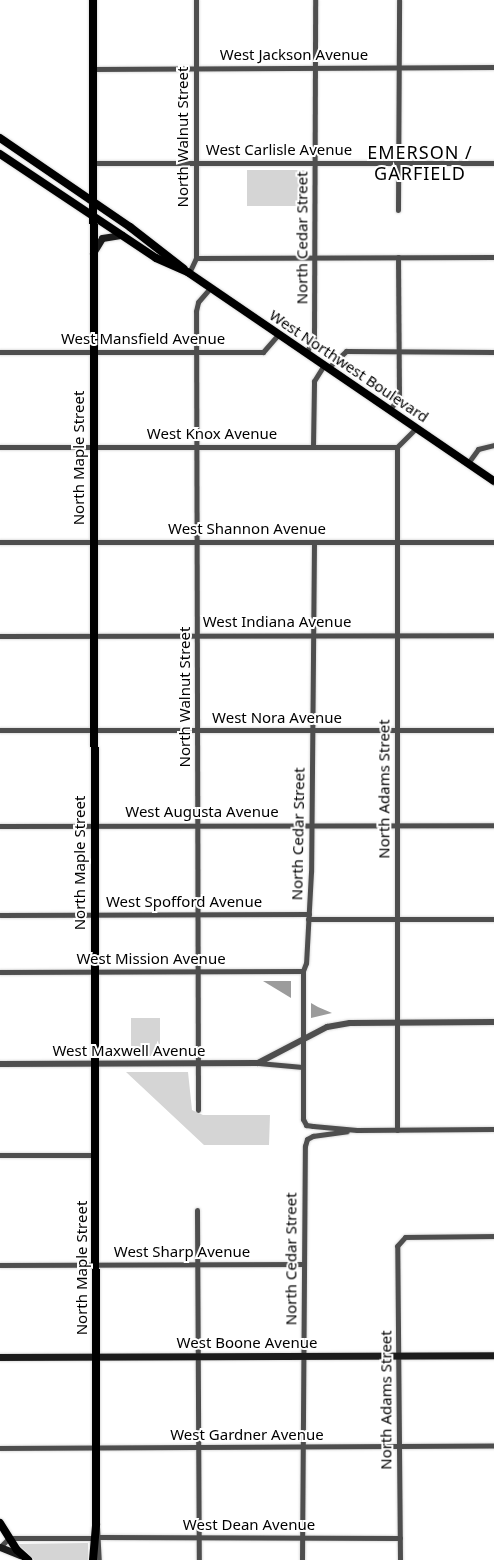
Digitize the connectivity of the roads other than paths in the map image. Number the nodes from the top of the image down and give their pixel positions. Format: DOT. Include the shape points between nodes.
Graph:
graph roads {
  1 [pos="93,0"];
  2 [pos="196,0"];
  3 [pos="315,0"];
  4 [pos="399,0"];
  5 [pos="315,67"];
  6 [pos="399,67"];
  7 [pos="494,68"];
  8 [pos="94,69"];
  9 [pos="196,69"];
  10 [pos="0,138"];
  11 [pos="0,154"];
  12 [pos="314,162"];
  13 [pos="94,163"];
  14 [pos="196,163"];
  15 [pos="398,163"];
  16 [pos="494,163"];
  17 [pos="92,202"];
  18 [pos="398,210"];
  19 [pos="92,216"];
  20 [pos="122,235"];
  21 [pos="91,255"];
  22 [pos="398,256"];
  23 [pos="314,257"];
  24 [pos="494,257"];
  25 [pos="196,258"];
  26 [pos="189,273"];
  27 [pos="210,288"];
  28 [pos="278,335"];
  29 [pos="398,351"];
  30 [pos="0,352"];
  31 [pos="196,352"];
  32 [pos="494,352"];
  33 [pos="93,353"];
  34 [pos="306,353"];
  35 [pos="326,367"];
  36 [pos="389,410"];
  37 [pos="416,428"];
  38 [pos="494,445"];
  39 [pos="0,447"];
  40 [pos="93,447"];
  41 [pos="197,447"];
  42 [pos="313,447"];
  43 [pos="397,447"];
  44 [pos="468,463"];
  45 [pos="494,481"];
  46 [pos="0,542"];
  47 [pos="93,542"];
  48 [pos="198,542"];
  49 [pos="314,542"];
  50 [pos="397,542"];
  51 [pos="494,542"];
  52 [pos="197,635"];
  53 [pos="313,635"];
  54 [pos="397,635"];
  55 [pos="494,635"];
  56 [pos="0,636"];
  57 [pos="93,636"];
  58 [pos="0,730"];
  59 [pos="312,730"];
  60 [pos="396,730"];
  61 [pos="494,730"];
  62 [pos="94,731"];
  63 [pos="198,731"];
  64 [pos="198,824"];
  65 [pos="94,825"];
  66 [pos="311,825"];
  67 [pos="396,825"];
  68 [pos="494,825"];
  69 [pos="0,826"];
  70 [pos="199,914"];
  71 [pos="0,915"];
  72 [pos="94,915"];
  73 [pos="308,916"];
  74 [pos="396,919"];
  75 [pos="494,919"];
  76 [pos="198,971"];
  77 [pos="303,971"];
  78 [pos="0,972"];
  79 [pos="94,972"];
  80 [pos="494,1022"];
  81 [pos="396,1023"];
  82 [pos="304,1039"];
  83 [pos="94,1063"];
  84 [pos="198,1063"];
  85 [pos="258,1063"];
  86 [pos="0,1064"];
  87 [pos="303,1067"];
  88 [pos="198,1110"];
  89 [pos="494,1129"];
  90 [pos="357,1130"];
  91 [pos="396,1130"];
  92 [pos="0,1155"];
  93 [pos="96,1155"];
  94 [pos="197,1210"];
  95 [pos="494,1236"];
  96 [pos="303,1264"];
  97 [pos="0,1265"];
  98 [pos="95,1265"];
  99 [pos="198,1265"];
  100 [pos="494,1355"];
  101 [pos="96,1356"];
  102 [pos="198,1356"];
  103 [pos="398,1356"];
  104 [pos="0,1357"];
  105 [pos="303,1357"];
  106 [pos="494,1445"];
  107 [pos="399,1446"];
  108 [pos="0,1448"];
  109 [pos="96,1448"];
  110 [pos="199,1448"];
  111 [pos="303,1448"];
  112 [pos="0,1522"];
  113 [pos="96,1537"];
  114 [pos="9,1538"];
  115 [pos="199,1538"];
  116 [pos="302,1538"];
  117 [pos="400,1538"];
  118 [pos="0,1546"];
  119 [pos="26,1558"];
  120 [pos="93,1560"];
  121 [pos="99,1560"];
  122 [pos="199,1560"];
  123 [pos="302,1560"];
  124 [pos="400,1560"];
  1 -- 8 [label="main road, North Maple Street"];
  2 -- 9 [label="street, North Walnut Street"];
  3 -- 5 [label="street, North Cedar Street"];
  4 -- 6 [label="street"];
  5 -- 6 [label="street, West Jackson Avenue"];
  5 -- 9 [label="street, West Jackson Avenue"];
  5 -- 12 [label="street, North Cedar Street"];
  6 -- 7 [label="street, West Jackson Avenue"];
  6 -- 15 [label="street"];
  8 -- 9 [label="street, West Jackson Avenue"];
  8 -- 13 [label="main road, North Maple Street"];
  9 -- 14 [label="street, North Walnut Street"];
  10 -- 17 [label="main road"];
  11 -- 19 [label="main road"];
  12 -- 14 [label="street, West Carlisle Avenue"];
  12 -- 15 [label="street, West Carlisle Avenue"];
  12 -- 23 [label="street, North Cedar Street"];
  13 -- 14 [label="street, West Carlisle Avenue"];
  13 -- 17 [label="main road, North Maple Street"];
  14 -- 25 [label="street, North Walnut Street"];
  15 -- 16 [label="street, West Carlisle Avenue"];
  15 -- 18 [label="street"];
  17 -- 19 [label="main road, North Maple Street"];
  17 -- 26 [label="main road" via="171,256"];
  19 -- 20 [label="main road"];
  19 -- 21 [label="main road, North Maple Street"];
  20 -- 21 [label="main road" via="102,238"];
  20 -- 26 [label="main road" via="156,258"];
  21 -- 33 [label="main road, North Maple Street"];
  22 -- 23 [label="street"];
  22 -- 24 [label="street"];
  22 -- 29 [label="street"];
  23 -- 25 [label="street"];
  23 -- 34 [label="street, North Cedar Street" via="314,338"];
  25 -- 26 [label="street, North Walnut Street"];
  26 -- 27 [label="main road, West Northwest Boulevard"];
  27 -- 28 [label="main road, West Northwest Boulevard"];
  27 -- 31 [label="street, North Walnut Street" via="196,305"];
  28 -- 31 [label="street, West Mansfield Avenue" via="264,352"];
  28 -- 34 [label="main road, West Northwest Boulevard"];
  29 -- 32 [label="street"];
  29 -- 35 [label="street" via="346,351"];
  29 -- 36 [label="street" via="399,398"];
  30 -- 33 [label="street, West Mansfield Avenue"];
  31 -- 33 [label="street, West Mansfield Avenue"];
  31 -- 41 [label="street, North Walnut Street"];
  33 -- 40 [label="main road, North Maple Street"];
  34 -- 35 [label="main road, West Northwest Boulevard"];
  35 -- 36 [label="main road, West Northwest Boulevard"];
  35 -- 42 [label="street" via="314,381"];
  36 -- 37 [label="main road, West Northwest Boulevard"];
  37 -- 43 [label="street"];
  37 -- 44 [label="main road, West Northwest Boulevard"];
  38 -- 44 [label="street" via="478,449"];
  39 -- 40 [label="street, West Knox Avenue"];
  40 -- 41 [label="street, West Knox Avenue"];
  40 -- 47 [label="main road, North Maple Street"];
  41 -- 42 [label="street, West Knox Avenue"];
  41 -- 48 [label="street, North Walnut Street"];
  42 -- 43 [label="street, West Knox Avenue"];
  43 -- 50 [label="street, North Adams Street"];
  44 -- 45 [label="main road, West Northwest Boulevard"];
  46 -- 47 [label="street, West Shannon Avenue"];
  47 -- 48 [label="street, West Shannon Avenue"];
  47 -- 57 [label="main road, North Maple Street"];
  48 -- 49 [label="street, West Shannon Avenue"];
  48 -- 52 [label="street, North Walnut Street"];
  49 -- 50 [label="street, West Shannon Avenue"];
  49 -- 53 [label="street, North Cedar Street"];
  50 -- 51 [label="street, West Shannon Avenue"];
  50 -- 54 [label="street, North Adams Street"];
  52 -- 53 [label="street, West Indiana Avenue"];
  52 -- 57 [label="street, West Indiana Avenue"];
  52 -- 63 [label="street, North Walnut Street"];
  53 -- 54 [label="street, West Indiana Avenue"];
  53 -- 59 [label="street, North Cedar Street"];
  54 -- 55 [label="street, West Indiana Avenue"];
  54 -- 60 [label="street, North Adams Street"];
  56 -- 57 [label="street, West Indiana Avenue"];
  57 -- 62 [label="main road, North Maple Street"];
  58 -- 62 [label="street, West Nora Avenue"];
  59 -- 60 [label="street, West Nora Avenue"];
  59 -- 63 [label="street, West Nora Avenue"];
  59 -- 66 [label="street, North Cedar Street"];
  60 -- 61 [label="street, West Nora Avenue"];
  60 -- 67 [label="street, North Adams Street"];
  62 -- 63 [label="street, West Nora Avenue"];
  62 -- 65 [label="main road, North Maple Street"];
  63 -- 64 [label="street, North Walnut Street"];
  64 -- 65 [label="street, West Augusta Avenue"];
  64 -- 66 [label="street, West Augusta Avenue"];
  64 -- 70 [label="street, North Walnut Street"];
  65 -- 69 [label="street, West Augusta Avenue"];
  65 -- 72 [label="main road, North Maple Street"];
  66 -- 67 [label="street, West Augusta Avenue"];
  66 -- 73 [label="street, North Cedar Street"];
  67 -- 68 [label="street, West Augusta Avenue"];
  67 -- 74 [label="street, North Adams Street"];
  70 -- 72 [label="street, West Spofford Avenue"];
  70 -- 73 [label="street, West Spofford Avenue"];
  70 -- 76 [label="street, North Walnut Street"];
  71 -- 72 [label="street, West Spofford Avenue"];
  72 -- 79 [label="main road, North Maple Street"];
  73 -- 74 [label="street, West Spofford Avenue"];
  73 -- 77 [label="street, North Cedar Street"];
  74 -- 75 [label="street, West Spofford Avenue"];
  74 -- 81 [label="street, North Adams Street"];
  76 -- 77 [label="street, West Mission Avenue"];
  76 -- 79 [label="street, West Mission Avenue"];
  76 -- 84 [label="street, North Walnut Street"];
  77 -- 82 [label="street, North Cedar Street"];
  78 -- 79 [label="street, West Mission Avenue"];
  79 -- 83 [label="main road, North Maple Street"];
  80 -- 81 [label="street, West Maxwell Avenue"];
  81 -- 82 [label="street, West Maxwell Avenue" via="342,1024 327,1027"];
  81 -- 91 [label="street, North Adams Street"];
  82 -- 85 [label="street, West Maxwell Avenue"];
  82 -- 87 [label="street, North Cedar Street"];
  83 -- 84 [label="street, West Maxwell Avenue"];
  83 -- 86 [label="street, West Maxwell Avenue"];
  83 -- 93 [label="main road, North Maple Street"];
  84 -- 85 [label="street, West Maxwell Avenue"];
  84 -- 88 [label="street, North Walnut Street"];
  85 -- 87 [label="street, West Maxwell Avenue"];
  87 -- 90 [label="street, North Cedar Street" via="303,1119 306,1125"];
  89 -- 91 [label="street"];
  90 -- 91 [label="street"];
  90 -- 96 [label="street, North Cedar Street" via="307,1139"];
  92 -- 93 [label="street"];
  93 -- 98 [label="main road, North Maple Street"];
  94 -- 99 [label="street"];
  95 -- 103 [label="street, North Adams Street" via="405,1237 399,1240"];
  96 -- 99 [label="street, West Sharp Avenue"];
  96 -- 105 [label="street, North Cedar Street"];
  97 -- 98 [label="street, West Sharp Avenue"];
  98 -- 99 [label="street, West Sharp Avenue"];
  98 -- 101 [label="main road, North Maple Street"];
  99 -- 102 [label="street"];
  100 -- 103 [label="main road, West Boone Avenue"];
  101 -- 102 [label="main road, West Boone Avenue"];
  101 -- 104 [label="main road, West Boone Avenue"];
  101 -- 109 [label="main road, North Maple Street"];
  102 -- 105 [label="main road, West Boone Avenue"];
  102 -- 110 [label="street"];
  103 -- 105 [label="main road, West Boone Avenue"];
  103 -- 107 [label="street, North Adams Street"];
  105 -- 111 [label="street, North Cedar Street"];
  106 -- 107 [label="street, West Gardner Avenue"];
  107 -- 111 [label="street, West Gardner Avenue"];
  107 -- 117 [label="street, North Adams Street"];
  108 -- 109 [label="street, West Gardner Avenue"];
  109 -- 110 [label="street, West Gardner Avenue"];
  109 -- 113 [label="main road, North Maple Street"];
  110 -- 111 [label="street, West Gardner Avenue"];
  110 -- 115 [label="street"];
  111 -- 116 [label="street, North Cedar Street"];
  112 -- 114 [label="main road"];
  113 -- 114 [label="street, West Dean Avenue"];
  113 -- 115 [label="street, West Dean Avenue"];
  113 -- 120 [label="main road, North Maple Street"];
  113 -- 121 [label="street, North Maple Street"];
  114 -- 118 [label="street"];
  114 -- 119 [label="main road"];
  115 -- 116 [label="street, West Dean Avenue"];
  115 -- 122 [label="street"];
  116 -- 117 [label="street, West Dean Avenue"];
  116 -- 123 [label="street, North Cedar Street"];
  117 -- 124 [label="street, North Adams Street"];
  118 -- 119 [label="main road"];
}
